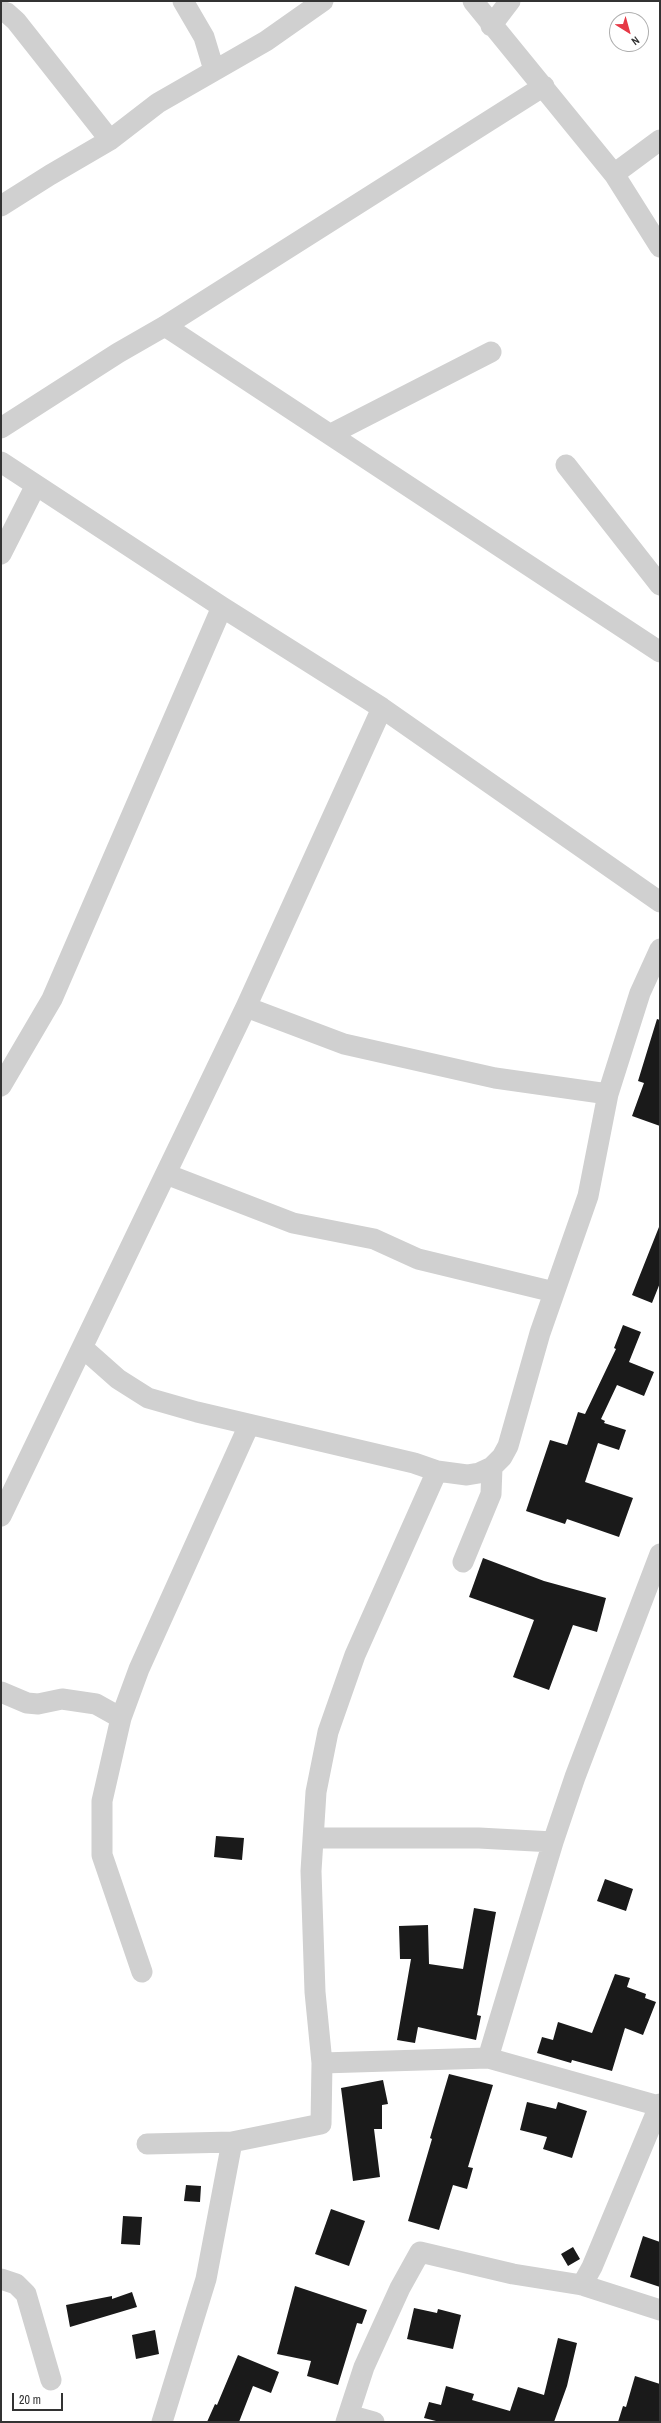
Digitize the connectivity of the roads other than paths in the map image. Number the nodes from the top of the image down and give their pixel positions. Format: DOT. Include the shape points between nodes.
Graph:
graph roads {
  1 [pos="183,1"];
  2 [pos="323,1"];
  3 [pos="473,1"];
  4 [pos="510,1"];
  5 [pos="1,11"];
  6 [pos="491,26"];
  7 [pos="214,70"];
  8 [pos="544,86"];
  9 [pos="110,140"];
  10 [pos="660,140"];
  11 [pos="614,174"];
  12 [pos="1,206"];
  13 [pos="660,247"];
  14 [pos="165,326"];
  15 [pos="491,352"];
  16 [pos="1,428"];
  17 [pos="331,434"];
  18 [pos="1,462"];
  19 [pos="566,465"];
  20 [pos="36,485"];
  21 [pos="1,554"];
  22 [pos="660,585"];
  23 [pos="222,607"];
  24 [pos="660,652"];
  25 [pos="382,708"];
  26 [pos="660,902"];
  27 [pos="660,949"];
  28 [pos="246,1007"];
  29 [pos="1,1086"];
  30 [pos="608,1094"];
  31 [pos="166,1174"];
  32 [pos="554,1292"];
  33 [pos="83,1348"];
  34 [pos="249,1425"];
  35 [pos="492,1467"];
  36 [pos="437,1471"];
  37 [pos="1,1516"];
  38 [pos="660,1554"];
  39 [pos="463,1562"];
  40 [pos="1,1692"];
  41 [pos="122,1718"];
  42 [pos="313,1838"];
  43 [pos="553,1842"];
  44 [pos="142,1972"];
  45 [pos="488,2058"];
  46 [pos="322,2063"];
  47 [pos="659,2105"];
  48 [pos="232,2142"];
  49 [pos="147,2144"];
  50 [pos="1,2279"];
  51 [pos="582,2285"];
  52 [pos="660,2310"];
  53 [pos="51,2380"];
  54 [pos="348,2418"];
  55 [pos="162,2422"];
  56 [pos="374,2422"];
  1 -- 7 [label="street" via="204,37"];
  2 -- 7 [label="street" via="266,41"];
  3 -- 6 [label="street"];
  4 -- 6 [label="street"];
  5 -- 9 [label="street" via="16,21"];
  6 -- 8 [label="street"];
  7 -- 9 [label="street" via="147,110"];
  8 -- 11 [label="street"];
  8 -- 14 [label="street"];
  9 -- 12 [label="street"];
  10 -- 11 [label="street"];
  11 -- 13 [label="street"];
  14 -- 16 [label="street" via="118,352"];
  14 -- 17 [label="street"];
  15 -- 17 [label="street"];
  17 -- 24 [label="street"];
  18 -- 20 [label="street"];
  19 -- 22 [label="street"];
  20 -- 21 [label="street"];
  20 -- 23 [label="street"];
  23 -- 25 [label="street"];
  23 -- 29 [label="street" via="52,999"];
  25 -- 26 [label="street"];
  25 -- 28 [label="street"];
  27 -- 30 [label="street" via="640,993"];
  28 -- 30 [label="street" via="344,1044 495,1078"];
  28 -- 31 [label="street"];
  30 -- 32 [label="street" via="593,1178"];
  31 -- 32 [label="street" via="293,1222 374,1239 418,1259"];
  31 -- 33 [label="street"];
  32 -- 35 [label="street" via="508,1446"];
  33 -- 34 [label="street" via="118,1379 148,1398"];
  33 -- 37 [label="street"];
  34 -- 36 [label="street" via="414,1463"];
  34 -- 41 [label="street" via="139,1669"];
  35 -- 36 [label="street" via="467,1476"];
  35 -- 39 [label="street" via="491,1494"];
  36 -- 42 [label="street" via="354,1655 328,1732 316,1792"];
  38 -- 43 [label="street" via="575,1777"];
  40 -- 41 [label="street" via="27,1703 38,1704 62,1699 96,1704"];
  41 -- 44 [label="street" via="102,1801 102,1855"];
  42 -- 43 [label="street" via="479,1838"];
  42 -- 46 [label="street" via="311,1886 315,1992"];
  43 -- 45 [label="street"];
  45 -- 46 [label="street"];
  45 -- 47 [label="street"];
  46 -- 48 [label="street" via="321,2124"];
  47 -- 51 [label="street" via="592,2267"];
  48 -- 49 [label="street"];
  48 -- 55 [label="street" via="206,2279"];
  50 -- 53 [label="street" via="16,2284 26,2294"];
  51 -- 52 [label="street"];
  51 -- 54 [label="street" via="513,2274 420,2252 400,2288 364,2367"];
  54 -- 56 [label="street"];
}
